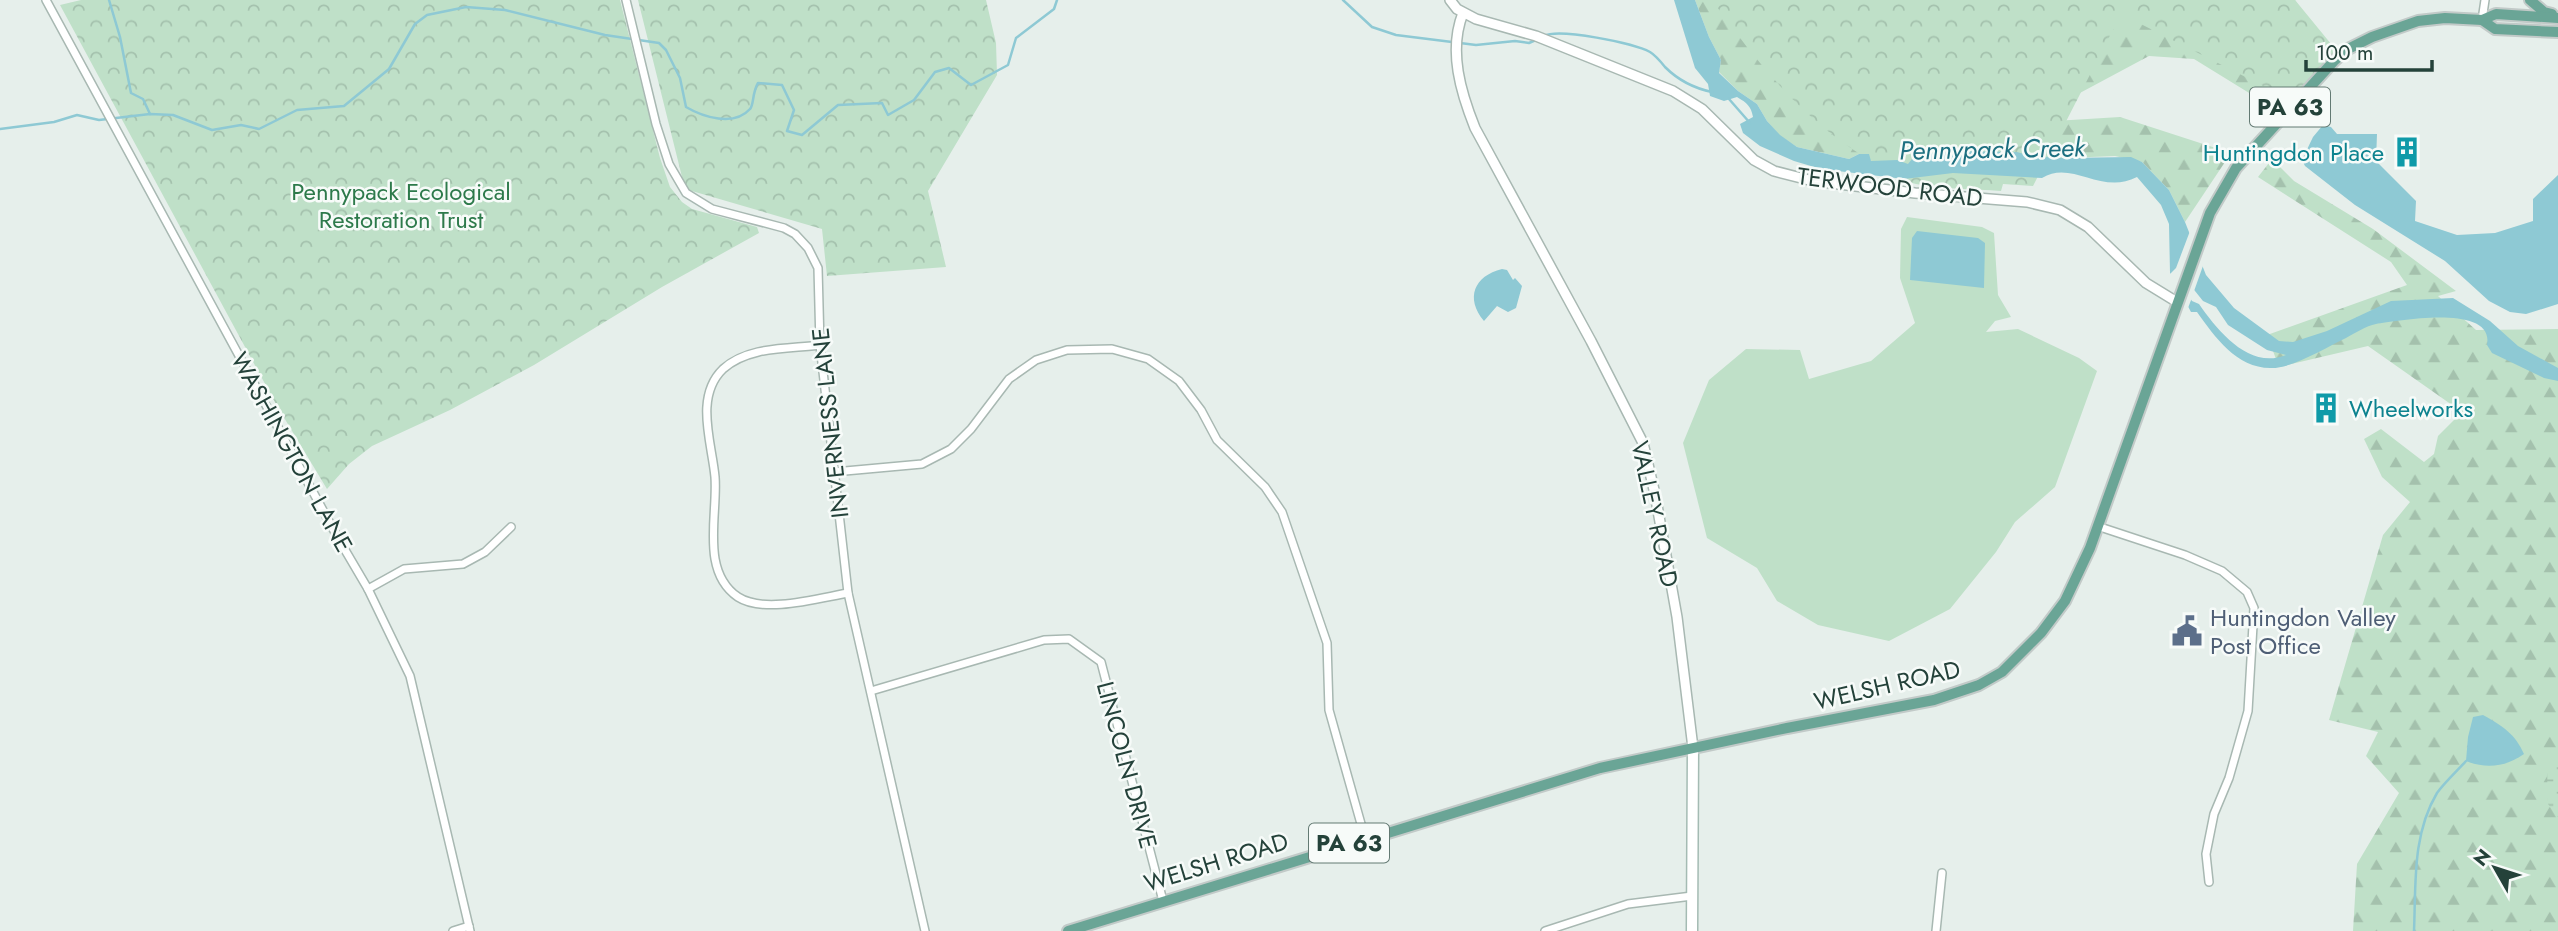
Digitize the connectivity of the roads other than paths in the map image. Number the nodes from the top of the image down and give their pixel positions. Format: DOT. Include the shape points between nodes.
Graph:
graph roads {
  1 [pos="46,0"];
  2 [pos="626,0"];
  3 [pos="1450,0"];
  4 [pos="2485,0"];
  5 [pos="2530,0"];
  6 [pos="1463,13"];
  7 [pos="2558,17"];
  8 [pos="2482,20"];
  9 [pos="2558,32"];
  10 [pos="2178,299"];
  11 [pos="820,345"];
  12 [pos="834,472"];
  13 [pos="2097,526"];
  14 [pos="511,527"];
  15 [pos="368,589"];
  16 [pos="848,593"];
  17 [pos="871,691"];
  18 [pos="1693,748"];
  19 [pos="1365,838"];
  20 [pos="1942,873"];
  21 [pos="2208,882"];
  22 [pos="1692,896"];
  23 [pos="1163,901"];
  24 [pos="470,928"];
  25 [pos="1551,930"];
  26 [pos="453,931"];
  27 [pos="925,931"];
  28 [pos="1068,931"];
  29 [pos="1692,931"];
  30 [pos="1936,931"];
  1 -- 15 [label="street, WASHINGTON LANE"];
  2 -- 11 [label="street, INVERNESS LANE" via="669,164 685,193 712,209 784,228 808,248 818,268"];
  3 -- 6 [label="street, TERWOOD ROAD"];
  4 -- 8 [label="street"];
  5 -- 7 [label="main road"];
  6 -- 10 [label="street, TERWOOD ROAD" via="1536,36 1683,96 1711,116 1754,160 1786,175 2060,209 2093,232 2146,283"];
  6 -- 18 [label="street, VALLEY ROAD" via="1457,37 1462,95 1475,128 1643,443 1675,605"];
  7 -- 8 [label="main road, WELSH ROAD / PA 63" via="2496,14"];
  8 -- 9 [label="main road, WELSH ROAD / PA 63" via="2496,29"];
  8 -- 10 [label="main road, WELSH ROAD / PA 63" via="2418,21 2372,37 2341,55 2236,168 2210,213"];
  10 -- 13 [label="main road, WELSH ROAD / PA 63"];
  11 -- 12 [label="street, INVERNESS LANE"];
  11 -- 16 [label="street" via="750,353 723,369 712,387 706,407 715,478 713,551 722,582 740,598 765,606"];
  12 -- 16 [label="street, INVERNESS LANE"];
  12 -- 19 [label="street" via="922,464 951,449 1009,379 1037,360 1067,350 1112,349 1148,359 1179,381 1217,440 1265,487 1282,512 1327,643 1329,710"];
  13 -- 18 [label="main road, WELSH ROAD / PA 63" via="2065,601 2023,653 1979,685 1934,700"];
  13 -- 21 [label="street" via="2222,571 2247,592 2254,608 2248,711 2214,814 2206,854"];
  14 -- 15 [label="street" via="485,552 463,564 404,569"];
  15 -- 24 [label="street, WASHINGTON LANE" via="410,676"];
  16 -- 17 [label="street, INVERNESS LANE"];
  17 -- 23 [label="street, LINCOLN DRIVE" via="1044,640 1069,639 1101,662"];
  17 -- 27 [label="street, INVERNESS LANE"];
  18 -- 19 [label="main road, WELSH ROAD / PA 63" via="1600,768"];
  18 -- 22 [label="main road, VALLEY ROAD"];
  19 -- 23 [label="main road, WELSH ROAD / PA 63"];
  20 -- 30 [label="street"];
  22 -- 25 [label="street" via="1628,904"];
  22 -- 29 [label="main road, VALLEY ROAD"];
  23 -- 28 [label="main road, WELSH ROAD / PA 63"];
  24 -- 26 [label="street"];
}
